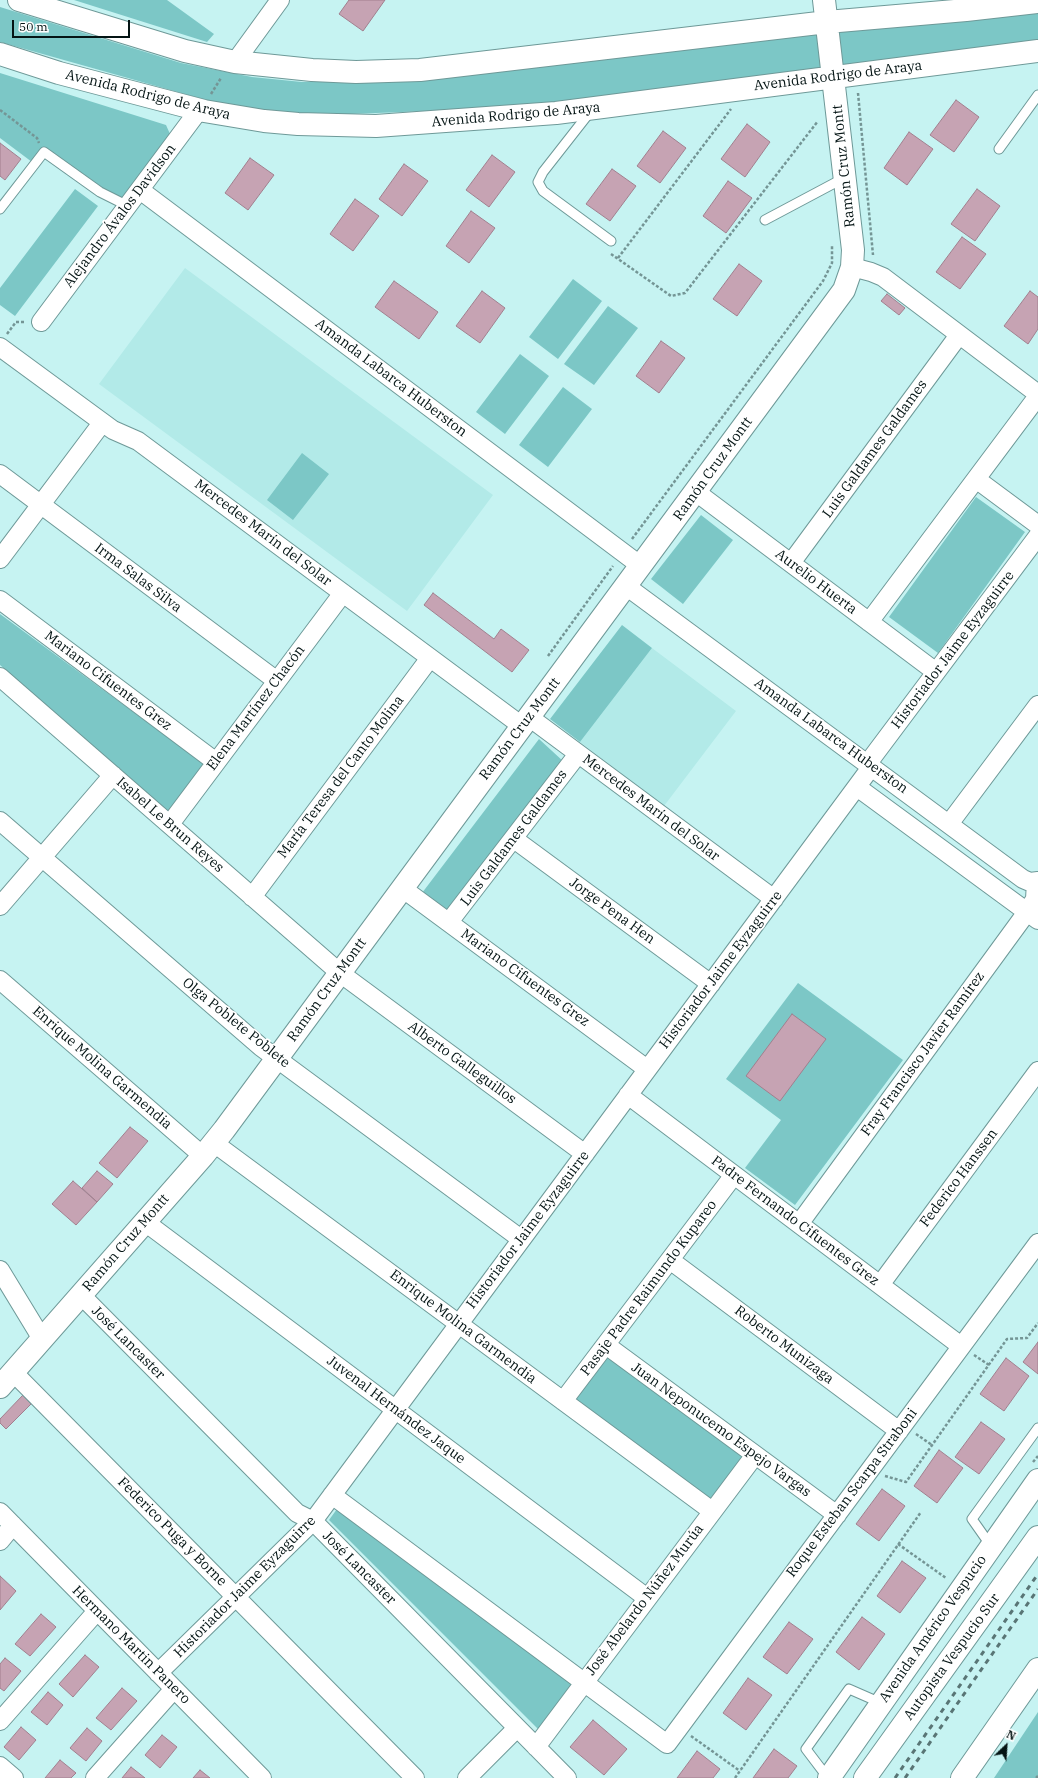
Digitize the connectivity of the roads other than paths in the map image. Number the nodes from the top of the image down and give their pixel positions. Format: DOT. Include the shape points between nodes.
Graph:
graph roads {
  1 [pos="19,0"];
  2 [pos="280,0"];
  3 [pos="824,0"];
  4 [pos="1038,2"];
  5 [pos="965,5"];
  6 [pos="827,22"];
  7 [pos="1038,51"];
  8 [pos="0,54"];
  9 [pos="235,62"];
  10 [pos="834,76"];
  11 [pos="1038,95"];
  12 [pos="594,108"];
  13 [pos="201,110"];
  14 [pos="999,149"];
  15 [pos="844,178"];
  16 [pos="140,190"];
  17 [pos="128,206"];
  18 [pos="0,209"];
  19 [pos="765,220"];
  20 [pos="611,241"];
  21 [pos="852,267"];
  22 [pos="41,322"];
  23 [pos="959,335"];
  24 [pos="2,342"];
  25 [pos="1038,395"];
  26 [pos="102,423"];
  27 [pos="0,474"];
  28 [pos="976,479"];
  29 [pos="696,492"];
  30 [pos="40,505"];
  31 [pos="1038,525"];
  32 [pos="1038,536"];
  33 [pos="0,559"];
  34 [pos="791,563"];
  35 [pos="641,566"];
  36 [pos="626,586"];
  37 [pos="343,592"];
  38 [pos="0,600"];
  39 [pos="870,622"];
  40 [pos="430,658"];
  41 [pos="936,672"];
  42 [pos="0,677"];
  43 [pos="277,681"];
  44 [pos="1038,705"];
  45 [pos="526,722"];
  46 [pos="578,754"];
  47 [pos="216,762"];
  48 [pos="870,765"];
  49 [pos="113,775"];
  50 [pos="857,787"];
  51 [pos="0,821"];
  52 [pos="170,824"];
  53 [pos="949,824"];
  54 [pos="514,839"];
  55 [pos="42,857"];
  56 [pos="1037,882"];
  57 [pos="402,888"];
  58 [pos="252,897"];
  59 [pos="774,899"];
  60 [pos="0,906"];
  61 [pos="1033,916"];
  62 [pos="449,922"];
  63 [pos="340,973"];
  64 [pos="0,980"];
  65 [pos="711,984"];
  66 [pos="277,1058"];
  67 [pos="647,1069"];
  68 [pos="1038,1071"];
  69 [pos="628,1096"];
  70 [pos="209,1149"];
  71 [pos="585,1154"];
  72 [pos="734,1175"];
  73 [pos="145,1222"];
  74 [pos="799,1224"];
  75 [pos="521,1239"];
  76 [pos="1038,1243"];
  77 [pos="670,1260"];
  78 [pos="0,1270"];
  79 [pos="880,1285"];
  80 [pos="81,1295"];
  81 [pos="458,1323"];
  82 [pos="42,1339"];
  83 [pos="606,1345"];
  84 [pos="961,1346"];
  85 [pos="7,1380"];
  86 [pos="563,1401"];
  87 [pos="395,1409"];
  88 [pos="1038,1428"];
  89 [pos="899,1431"];
  90 [pos="755,1454"];
  91 [pos="1038,1480"];
  92 [pos="332,1495"];
  93 [pos="712,1511"];
  94 [pos="0,1512"];
  95 [pos="837,1515"];
  96 [pos="313,1521"];
  97 [pos="13,1525"];
  98 [pos="1038,1530"];
  99 [pos="1038,1537"];
  100 [pos="0,1541"];
  101 [pos="991,1546"];
  102 [pos="1025,1555"];
  103 [pos="236,1597"];
  104 [pos="647,1598"];
  105 [pos="97,1611"];
  106 [pos="1038,1669"];
  107 [pos="158,1673"];
  108 [pos="583,1683"];
  109 [pos="174,1689"];
  110 [pos="881,1703"];
  111 [pos="0,1721"];
  112 [pos="517,1728"];
  113 [pos="536,1747"];
  114 [pos="0,1766"];
  115 [pos="253,1775"];
  116 [pos="14,1778"];
  117 [pos="95,1778"];
  118 [pos="415,1778"];
  119 [pos="467,1778"];
  120 [pos="567,1778"];
  121 [pos="828,1778"];
  122 [pos="865,1778"];
  123 [pos="962,1778"];
  1 -- 9 [label="main road" via="185,51"];
  2 -- 9 [label="street"];
  3 -- 6 [label="main road, Ramón Cruz Montt"];
  4 -- 5 [label="main road"];
  5 -- 6 [label="main road"];
  6 -- 9 [label="main road" via="420,70 356,72"];
  6 -- 10 [label="main road, Ramón Cruz Montt"];
  7 -- 10 [label="main road, Avenida Rodrigo de Araya"];
  8 -- 13 [label="main road, Avenida Rodrigo de Araya" via="59,73"];
  10 -- 12 [label="main road, Avenida Rodrigo de Araya"];
  10 -- 15 [label="main road, Ramón Cruz Montt"];
  11 -- 14 [label="lane"];
  12 -- 13 [label="main road, Avenida Rodrigo de Araya" via="376,126 264,121"];
  12 -- 20 [label="lane" via="543,172 538,182 543,191"];
  13 -- 16 [label="street, Alejandro Ávalos Davidson"];
  15 -- 19 [label="lane"];
  15 -- 21 [label="main road, Ramón Cruz Montt" via="853,250"];
  16 -- 17 [label="street, Alejandro Ávalos Davidson"];
  16 -- 35 [label="street, Amanda Labarca Huberston"];
  17 -- 18 [label="lane" via="100,192 44,152"];
  17 -- 22 [label="street, Alejandro Ávalos Davidson"];
  21 -- 23 [label="street" via="882,277"];
  21 -- 29 [label="main road, Ramón Cruz Montt" via="838,300"];
  23 -- 25 [label="street"];
  23 -- 34 [label="street, Luis Galdames Galdames"];
  24 -- 26 [label="street, Mercedes Marín del Solar"];
  25 -- 28 [label="street"];
  26 -- 30 [label="street"];
  26 -- 37 [label="street, Mercedes Marín del Solar" via="138,441"];
  27 -- 30 [label="street, Irma Salas Silva"];
  28 -- 31 [label="street"];
  28 -- 39 [label="street"];
  29 -- 34 [label="street, Aurelio Huerta"];
  29 -- 35 [label="main road, Ramón Cruz Montt"];
  30 -- 33 [label="street"];
  30 -- 43 [label="street, Irma Salas Silva"];
  32 -- 41 [label="street, Historiador Jaime Eyzaguirre"];
  34 -- 39 [label="street, Aurelio Huerta"];
  35 -- 36 [label="main road, Ramón Cruz Montt"];
  36 -- 45 [label="main road, Ramón Cruz Montt"];
  36 -- 48 [label="street, Amanda Labarca Huberston"];
  37 -- 40 [label="street, Mercedes Marín del Solar"];
  37 -- 43 [label="street, Elena Martínez Chacón"];
  38 -- 47 [label="street, Mariano Cifuentes Grez"];
  39 -- 41 [label="street, Aurelio Huerta"];
  40 -- 45 [label="street, Mercedes Marín del Solar"];
  40 -- 58 [label="street, María Teresa del Canto Molina"];
  41 -- 48 [label="street, Historiador Jaime Eyzaguirre"];
  42 -- 49 [label="street, Isabel Le Brun Reyes"];
  43 -- 47 [label="street, Elena Martínez Chacón"];
  44 -- 53 [label="street"];
  45 -- 46 [label="street, Mercedes Marín del Solar"];
  45 -- 57 [label="main road, Ramón Cruz Montt"];
  46 -- 54 [label="street, Luis Galdames Galdames"];
  46 -- 59 [label="street, Mercedes Marín del Solar"];
  47 -- 52 [label="street, Elena Martínez Chacón"];
  48 -- 50 [label="street, Historiador Jaime Eyzaguirre"];
  48 -- 53 [label="street, Amanda Labarca Huberston"];
  49 -- 52 [label="street, Isabel Le Brun Reyes"];
  49 -- 55 [label="street"];
  50 -- 59 [label="street, Historiador Jaime Eyzaguirre"];
  50 -- 61 [label="street, Amanda Labarca Huberston"];
  51 -- 55 [label="street, Olga Poblete Poblete"];
  52 -- 58 [label="street, Isabel Le Brun Reyes"];
  53 -- 56 [label="street, Amanda Labarca Huberston" via="1023,879"];
  54 -- 62 [label="street, Luis Galdames Galdames"];
  54 -- 65 [label="street, Jorge Pena Hen"];
  55 -- 60 [label="street"];
  55 -- 66 [label="street, Olga Poblete Poblete" via="261,1047"];
  56 -- 61 [label="street, Fray Francisco Javier Ramírez"];
  57 -- 62 [label="street, Mariano Cifuentes Grez"];
  57 -- 63 [label="main road, Ramón Cruz Montt"];
  58 -- 63 [label="street, Isabel Le Brun Reyes"];
  59 -- 65 [label="street, Historiador Jaime Eyzaguirre"];
  61 -- 74 [label="street, Fray Francisco Javier Ramírez"];
  62 -- 67 [label="street, Mariano Cifuentes Grez"];
  63 -- 66 [label="main road, Ramón Cruz Montt"];
  63 -- 71 [label="street, Alberto Galleguillos"];
  64 -- 70 [label="street, Enrique Molina Garmendia"];
  65 -- 67 [label="street, Historiador Jaime Eyzaguirre"];
  66 -- 70 [label="main road, Ramón Cruz Montt"];
  66 -- 75 [label="street, Olga Poblete Poblete"];
  67 -- 69 [label="street, Historiador Jaime Eyzaguirre"];
  68 -- 79 [label="street, Federico Hanssen"];
  69 -- 71 [label="street, Historiador Jaime Eyzaguirre"];
  69 -- 72 [label="street, Padre Fernando Cifuentes Grez"];
  70 -- 73 [label="main road, Ramón Cruz Montt"];
  70 -- 81 [label="street, Enrique Molina Garmendia"];
  71 -- 75 [label="street, Historiador Jaime Eyzaguirre"];
  72 -- 74 [label="street, Padre Fernando Cifuentes Grez"];
  72 -- 77 [label="street, Pasaje Padre Raimundo Kupareo"];
  73 -- 80 [label="main road, Ramón Cruz Montt"];
  73 -- 87 [label="street, Juvenal Hernández Jaque"];
  74 -- 79 [label="street, Padre Fernando Cifuentes Grez"];
  75 -- 81 [label="street, Historiador Jaime Eyzaguirre"];
  76 -- 84 [label="street, Roque Esteban Scarpa Straboni"];
  77 -- 83 [label="street, Pasaje Padre Raimundo Kupareo"];
  77 -- 89 [label="street, Roberto Munizaga"];
  78 -- 82 [label="street"];
  79 -- 84 [label="street, Padre Fernando Cifuentes Grez"];
  80 -- 82 [label="main road, Ramón Cruz Montt"];
  80 -- 96 [label="street, José Lancaster" via="297,1513"];
  81 -- 86 [label="street, Enrique Molina Garmendia"];
  81 -- 87 [label="street, Historiador Jaime Eyzaguirre"];
  82 -- 85 [label="main road, Ramón Cruz Montt"];
  83 -- 86 [label="street, Pasaje Padre Raimundo Kupareo"];
  83 -- 90 [label="street, Juan Neponucemo Espejo Vargas"];
  84 -- 89 [label="street, Roque Esteban Scarpa Straboni"];
  85 -- 103 [label="street, Federico Puga y Borne"];
  86 -- 93 [label="street, Enrique Molina Garmendia"];
  87 -- 92 [label="street, Historiador Jaime Eyzaguirre"];
  87 -- 104 [label="street, Juvenal Hernández Jaque"];
  88 -- 101 [label="lane" via="972,1519"];
  89 -- 95 [label="street, Roque Esteban Scarpa Straboni"];
  90 -- 93 [label="street, José Abelardo Núñez Murúa"];
  90 -- 95 [label="street, Juan Neponucemo Espejo Vargas"];
  91 -- 101 [label="main road, Avenida Américo Vespucio"];
  92 -- 96 [label="street, Historiador Jaime Eyzaguirre"];
  92 -- 108 [label="street"];
  93 -- 104 [label="street, José Abelardo Núñez Murúa"];
  94 -- 97 [label="street, Hermano Martin Panero"];
  95 -- 108 [label="street, Roque Esteban Scarpa Straboni" via="667,1744"];
  96 -- 103 [label="street, Historiador Jaime Eyzaguirre"];
  96 -- 112 [label="street, José Lancaster"];
  97 -- 100 [label="street"];
  97 -- 105 [label="street, Hermano Martin Panero"];
  98 -- 102 [label="main road"];
  99 -- 102 [label="main road, Autopista Vespucio Sur"];
  101 -- 110 [label="main road, Avenida Américo Vespucio"];
  102 -- 122 [label="main road, Autopista Vespucio Sur"];
  103 -- 107 [label="street, Historiador Jaime Eyzaguirre"];
  103 -- 118 [label="street, Federico Puga y Borne"];
  104 -- 108 [label="street, José Abelardo Núñez Murúa"];
  105 -- 107 [label="street, Hermano Martin Panero"];
  105 -- 111 [label="street"];
  106 -- 123 [label="main road"];
  107 -- 109 [label="street, Hermano Martin Panero"];
  108 -- 113 [label="street, José Abelardo Núñez Murúa"];
  109 -- 115 [label="street, Hermano Martin Panero"];
  109 -- 117 [label="street"];
  110 -- 121 [label="main road, Avenida Américo Vespucio"];
  110 -- 121 [label="lane" via="849,1689 806,1749"];
  112 -- 113 [label="street, José Lancaster"];
  112 -- 119 [label="street"];
  113 -- 120 [label="street, José Lancaster"];
  114 -- 116 [label="street"];
}
